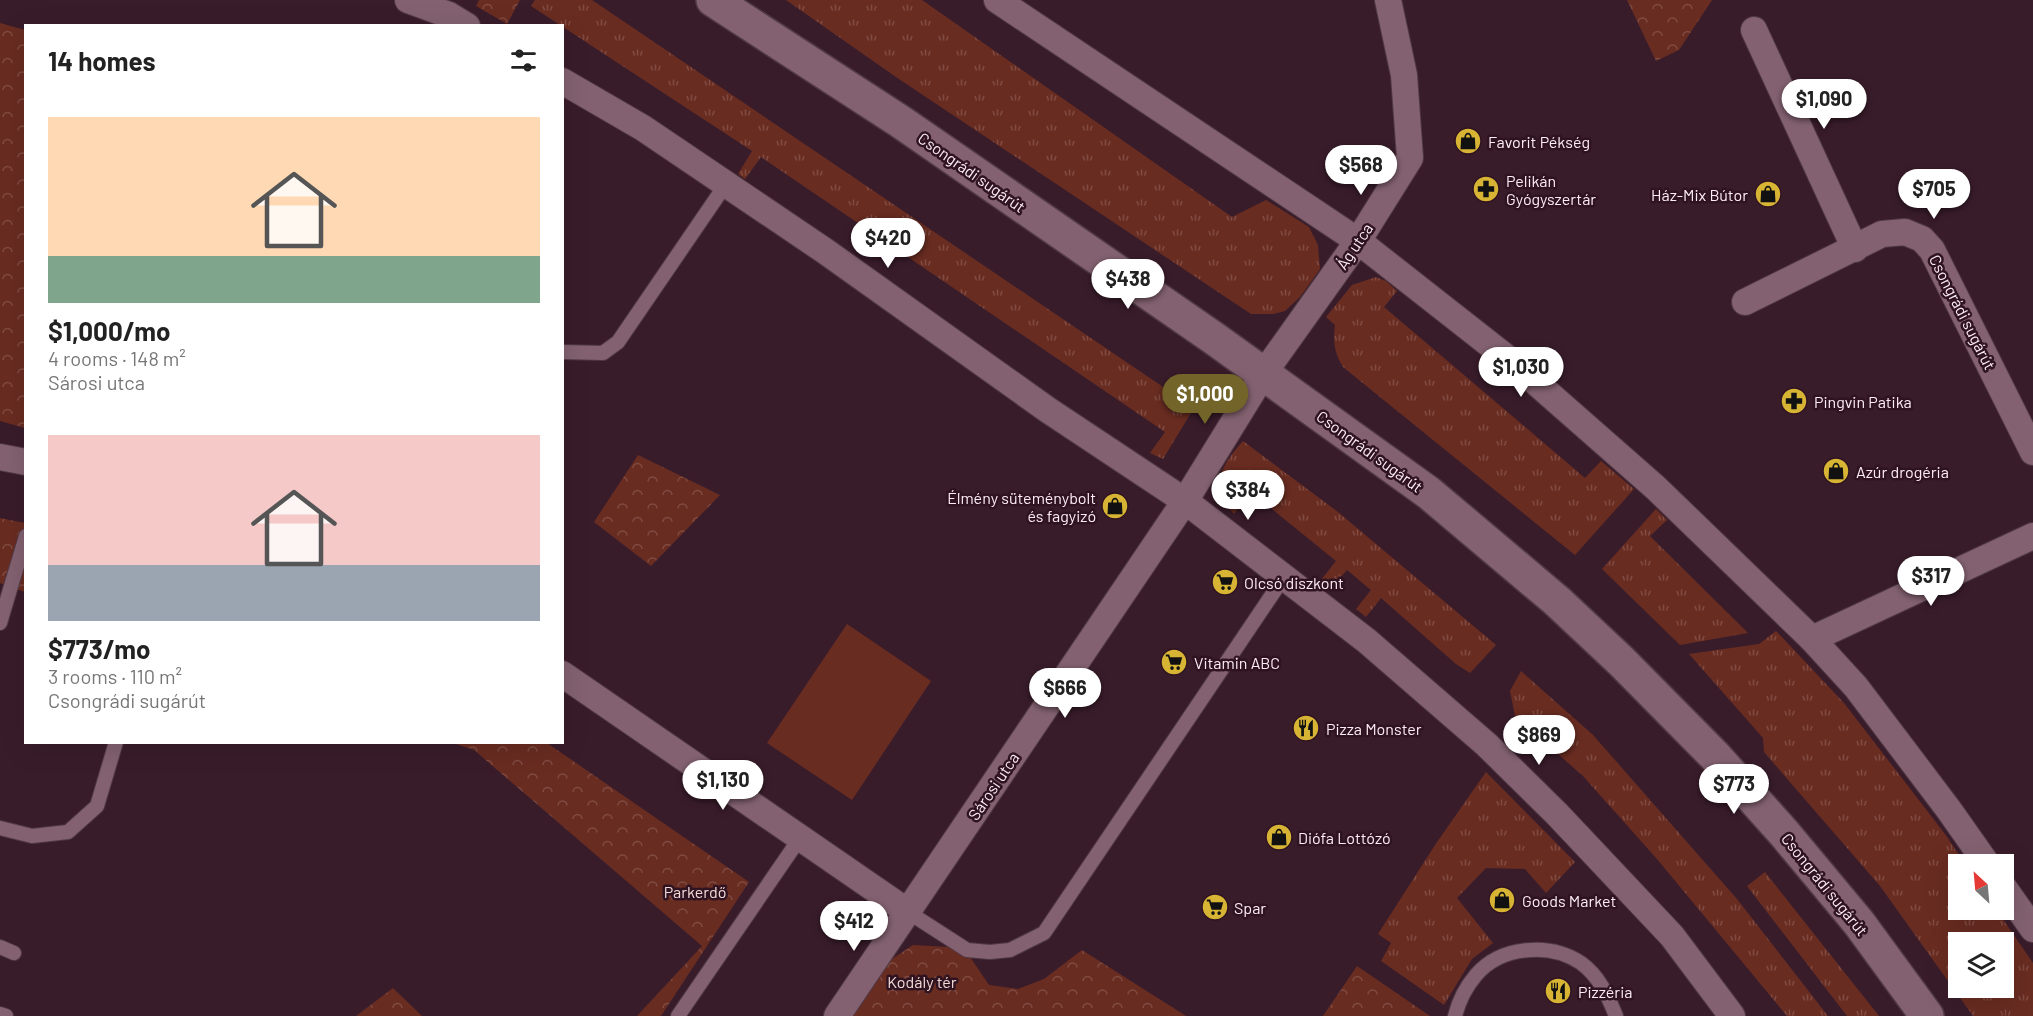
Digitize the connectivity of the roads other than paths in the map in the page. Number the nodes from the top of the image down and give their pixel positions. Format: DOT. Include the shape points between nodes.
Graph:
graph roads {
  1 [pos="408,0"];
  2 [pos="713,0"];
  3 [pos="997,0"];
  4 [pos="1388,0"];
  5 [pos="464,24"];
  6 [pos="1754,30"];
  7 [pos="564,82"];
  8 [pos="726,184"];
  9 [pos="1358,241"];
  10 [pos="1855,249"];
  11 [pos="1745,302"];
  12 [pos="564,352"];
  13 [pos="1264,373"];
  14 [pos="2033,452"];
  15 [pos="0,457"];
  16 [pos="24,462"];
  17 [pos="1185,501"];
  18 [pos="2033,536"];
  19 [pos="24,543"];
  20 [pos="1284,576"];
  21 [pos="0,622"];
  22 [pos="1812,639"];
  23 [pos="564,675"];
  24 [pos="115,744"];
  25 [pos="0,828"];
  26 [pos="800,837"];
  27 [pos="1980,854"];
  28 [pos="2014,902"];
  29 [pos="908,912"];
  30 [pos="2033,929"];
  31 [pos="0,947"];
  32 [pos="14,953"];
  33 [pos="0,1014"];
  34 [pos="6,1016"];
  35 [pos="678,1016"];
  36 [pos="837,1016"];
  37 [pos="1455,1016"];
  38 [pos="1616,1016"];
  39 [pos="1732,1016"];
  40 [pos="1927,1016"];
  1 -- 5 [label="street"];
  2 -- 13 [label="main road, Csongrádi sugárút" via="901,122"];
  3 -- 9 [label="street"];
  4 -- 9 [label="street, Ág utca" via="1404,75 1410,158"];
  6 -- 10 [label="street"];
  7 -- 8 [label="street" via="643,128"];
  8 -- 12 [label="lane" via="618,342 603,353"];
  8 -- 17 [label="street"];
  9 -- 13 [label="street, Ág utca"];
  9 -- 22 [label="street" via="1516,365 1656,488"];
  10 -- 11 [label="street, Csongrádi sugárút"];
  10 -- 14 [label="street, Csongrádi sugárút" via="1882,234 1905,232 1922,238 1932,250"];
  13 -- 17 [label="street, Sárosi utca"];
  13 -- 40 [label="main road, Csongrádi sugárút" via="1428,493 1557,601 1621,661 1784,833 1859,923"];
  15 -- 16 [label="street"];
  17 -- 20 [label="street"];
  17 -- 29 [label="street, Sárosi utca"];
  18 -- 22 [label="street"];
  19 -- 21 [label="lane"];
  20 -- 29 [label="lane" via="1044,933 1010,950 967,950"];
  20 -- 39 [label="street" via="1367,640 1504,762 1672,936"];
  22 -- 27 [label="street" via="1856,687"];
  23 -- 26 [label="street"];
  24 -- 25 [label="lane" via="97,806 69,832 32,836"];
  26 -- 29 [label="street"];
  26 -- 35 [label="lane"];
  28 -- 30 [label="street"];
  29 -- 36 [label="street, Sárosi utca"];
  31 -- 32 [label="lane"];
  33 -- 34 [label="lane"];
  37 -- 38 [label="lane" via="1465,989 1477,974 1493,961 1521,950 1548,950 1582,964 1606,991"];
}
